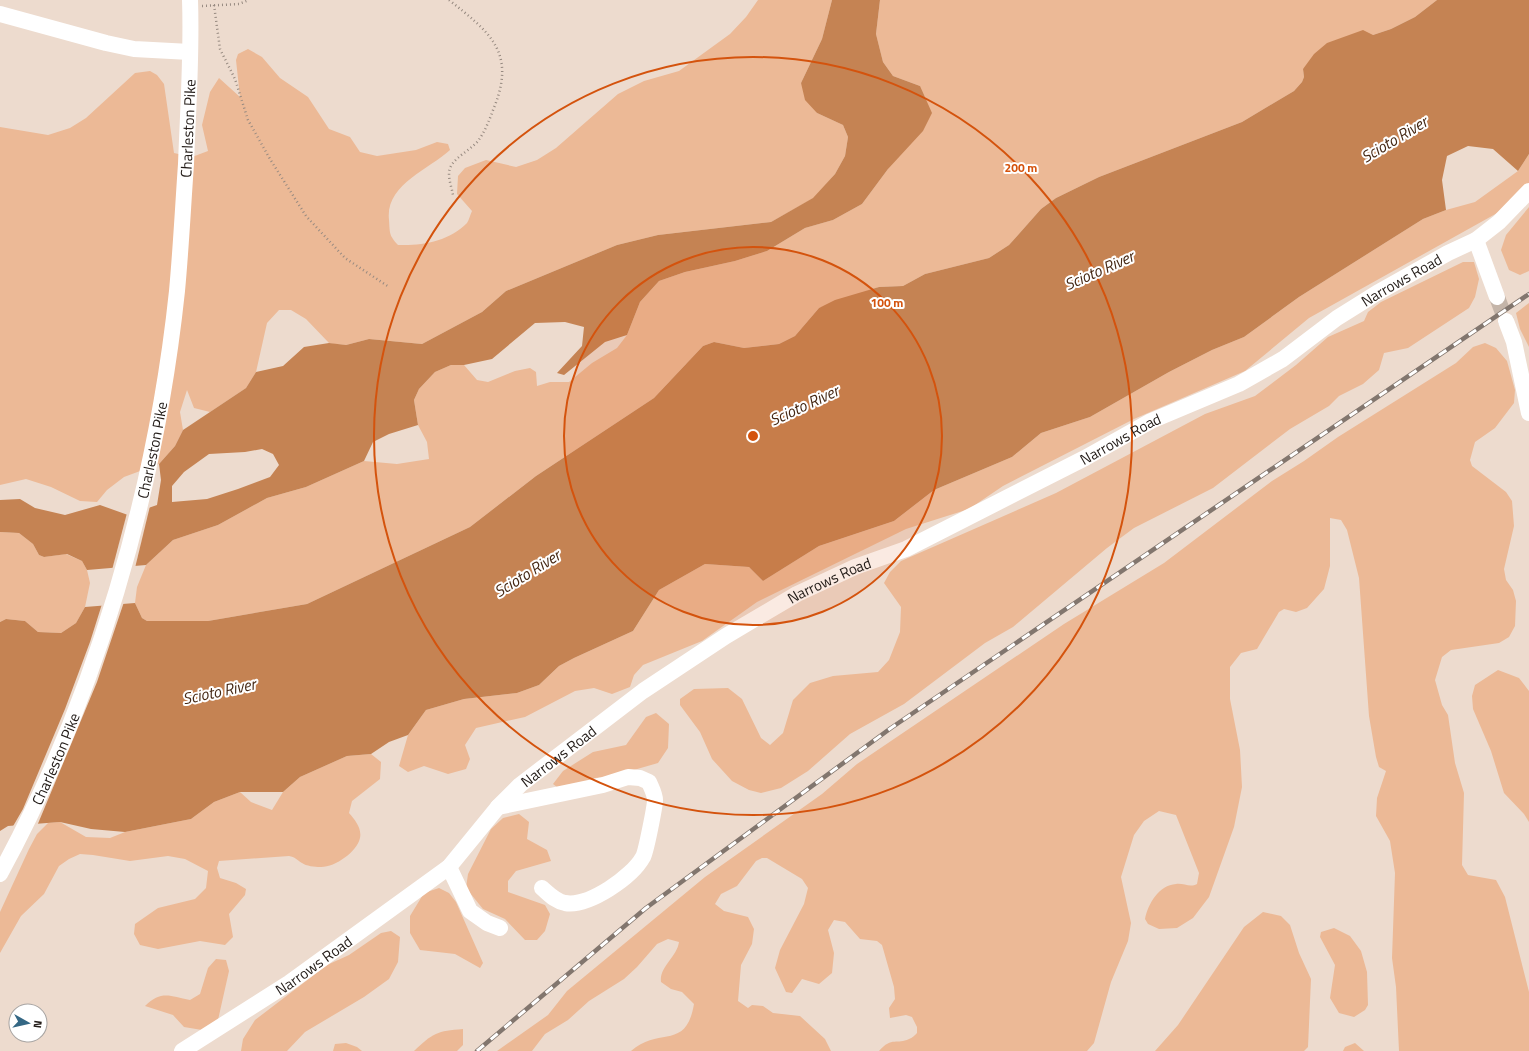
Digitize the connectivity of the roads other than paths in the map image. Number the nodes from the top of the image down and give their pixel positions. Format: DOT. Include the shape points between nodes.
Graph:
graph roads {
  1 [pos="190,3"];
  2 [pos="0,14"];
  3 [pos="190,52"];
  4 [pos="1529,191"];
  5 [pos="1476,240"];
  6 [pos="1497,297"];
  7 [pos="1506,321"];
  8 [pos="1529,413"];
  9 [pos="498,807"];
  10 [pos="449,867"];
  11 [pos="0,874"];
  12 [pos="542,888"];
  13 [pos="500,928"];
  14 [pos="182,1051"];
  1 -- 3 [label="street, Charleston Pike"];
  2 -- 3 [label="street" via="106,43"];
  3 -- 11 [label="street, Charleston Pike" via="177,291 150,463 121,576 79,701 32,814"];
  4 -- 5 [label="street, Narrows Road" via="1499,222"];
  5 -- 6 [label="street"];
  5 -- 9 [label="street, Narrows Road" via="1377,293 1337,318 1283,359 1239,384 1151,422 906,549 856,567 797,594 726,636 643,691 520,785"];
  7 -- 8 [label="street" via="1514,342"];
  9 -- 10 [label="street, Narrows Road"];
  9 -- 12 [label="street" via="603,785 628,777 649,782 655,799 645,855 625,879 592,898 576,902 565,903 553,898"];
  10 -- 13 [label="street" via="470,910 487,924"];
  10 -- 14 [label="street, Narrows Road" via="289,983"];
}
